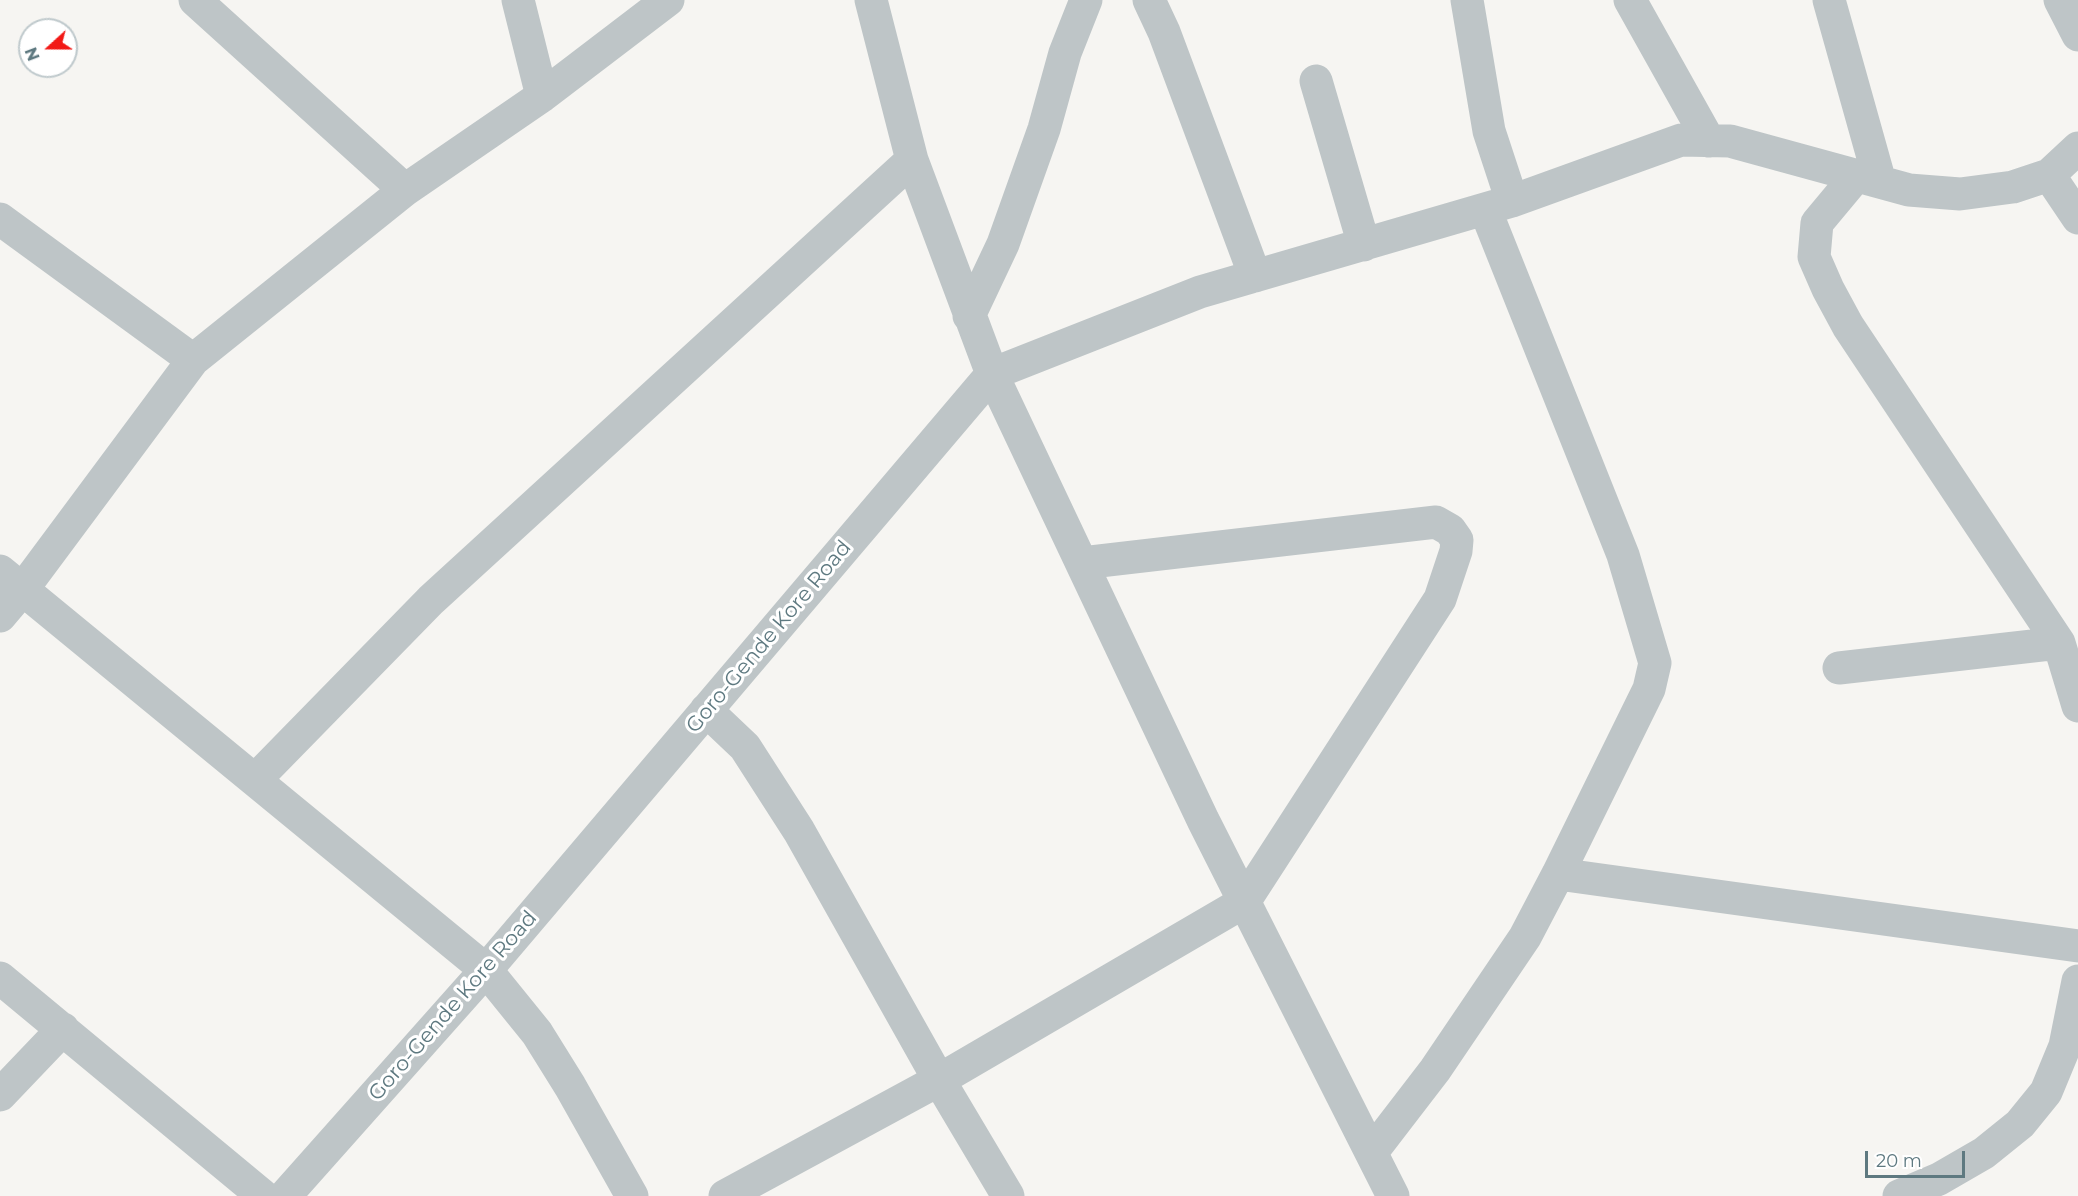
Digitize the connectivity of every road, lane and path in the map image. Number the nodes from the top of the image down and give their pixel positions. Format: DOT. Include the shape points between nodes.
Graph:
graph roads {
  1 [pos="195,0"];
  2 [pos="518,0"];
  3 [pos="668,0"];
  4 [pos="871,0"];
  5 [pos="1086,0"];
  6 [pos="1149,0"];
  7 [pos="1467,0"];
  8 [pos="1630,0"];
  9 [pos="1829,0"];
  10 [pos="2060,0"];
  11 [pos="2078,34"];
  12 [pos="1316,81"];
  13 [pos="542,96"];
  14 [pos="1709,141"];
  15 [pos="2078,148"];
  16 [pos="912,160"];
  17 [pos="2049,175"];
  18 [pos="1869,179"];
  19 [pos="405,190"];
  20 [pos="1498,205"];
  21 [pos="2078,218"];
  22 [pos="0,219"];
  23 [pos="1365,245"];
  24 [pos="1256,276"];
  25 [pos="969,316"];
  26 [pos="193,360"];
  27 [pos="992,374"];
  28 [pos="1082,563"];
  29 [pos="11,580"];
  30 [pos="0,616"];
  31 [pos="2059,643"];
  32 [pos="1839,668"];
  33 [pos="2078,706"];
  34 [pos="706,710"];
  35 [pos="255,780"];
  36 [pos="1558,874"];
  37 [pos="1244,902"];
  38 [pos="2078,946"];
  39 [pos="486,970"];
  40 [pos="0,978"];
  41 [pos="2078,981"];
  42 [pos="63,1029"];
  43 [pos="939,1080"];
  44 [pos="0,1095"];
  45 [pos="1372,1152"];
  46 [pos="264,1196"];
  47 [pos="285,1196"];
  48 [pos="632,1196"];
  49 [pos="724,1196"];
  50 [pos="1008,1196"];
  51 [pos="1393,1196"];
  52 [pos="1899,1196"];
  1 -- 19 [label="street"];
  2 -- 13 [label="street"];
  3 -- 13 [label="street"];
  4 -- 16 [label="street"];
  5 -- 25 [label="street" via="1003,244"];
  6 -- 24 [label="street"];
  7 -- 20 [label="street"];
  8 -- 14 [label="street"];
  9 -- 18 [label="street"];
  10 -- 11 [label="street"];
  12 -- 23 [label="street"];
  13 -- 19 [label="street"];
  14 -- 18 [label="street" via="1730,141"];
  14 -- 20 [label="street" via="1681,140"];
  15 -- 17 [label="street"];
  16 -- 25 [label="street"];
  16 -- 35 [label="street" via="431,600"];
  17 -- 18 [label="street" via="2013,187 1960,194 1909,190"];
  17 -- 21 [label="street"];
  18 -- 31 [label="street" via="1817,223 1814,257 1868,359"];
  19 -- 26 [label="street"];
  20 -- 23 [label="street"];
  20 -- 36 [label="street" via="1623,555 1655,663 1649,689"];
  22 -- 26 [label="street"];
  23 -- 24 [label="street"];
  24 -- 27 [label="street" via="1200,292"];
  25 -- 27 [label="street"];
  26 -- 29 [label="street"];
  27 -- 28 [label="street"];
  27 -- 34 [label="street, Goro-Gende Kore Road"];
  28 -- 37 [label="street"];
  28 -- 37 [label="street" via="1436,522 1450,530 1457,540 1440,600"];
  29 -- 30 [label="street"];
  29 -- 35 [label="street"];
  31 -- 32 [label="street"];
  31 -- 33 [label="street"];
  34 -- 39 [label="street, Goro-Gende Kore Road"];
  34 -- 43 [label="street" via="745,747 765,776"];
  35 -- 39 [label="street"];
  36 -- 38 [label="street"];
  36 -- 45 [label="street" via="1525,937 1435,1070"];
  37 -- 43 [label="street"];
  37 -- 45 [label="street"];
  39 -- 47 [label="street, Goro-Gende Kore Road"];
  39 -- 48 [label="street" via="537,1033"];
  40 -- 42 [label="street"];
  41 -- 52 [label="street" via="2065,1046 2046,1092 2020,1124 1984,1153"];
  42 -- 44 [label="street"];
  42 -- 46 [label="street"];
  43 -- 49 [label="street"];
  43 -- 50 [label="street"];
  45 -- 51 [label="street"];
}
